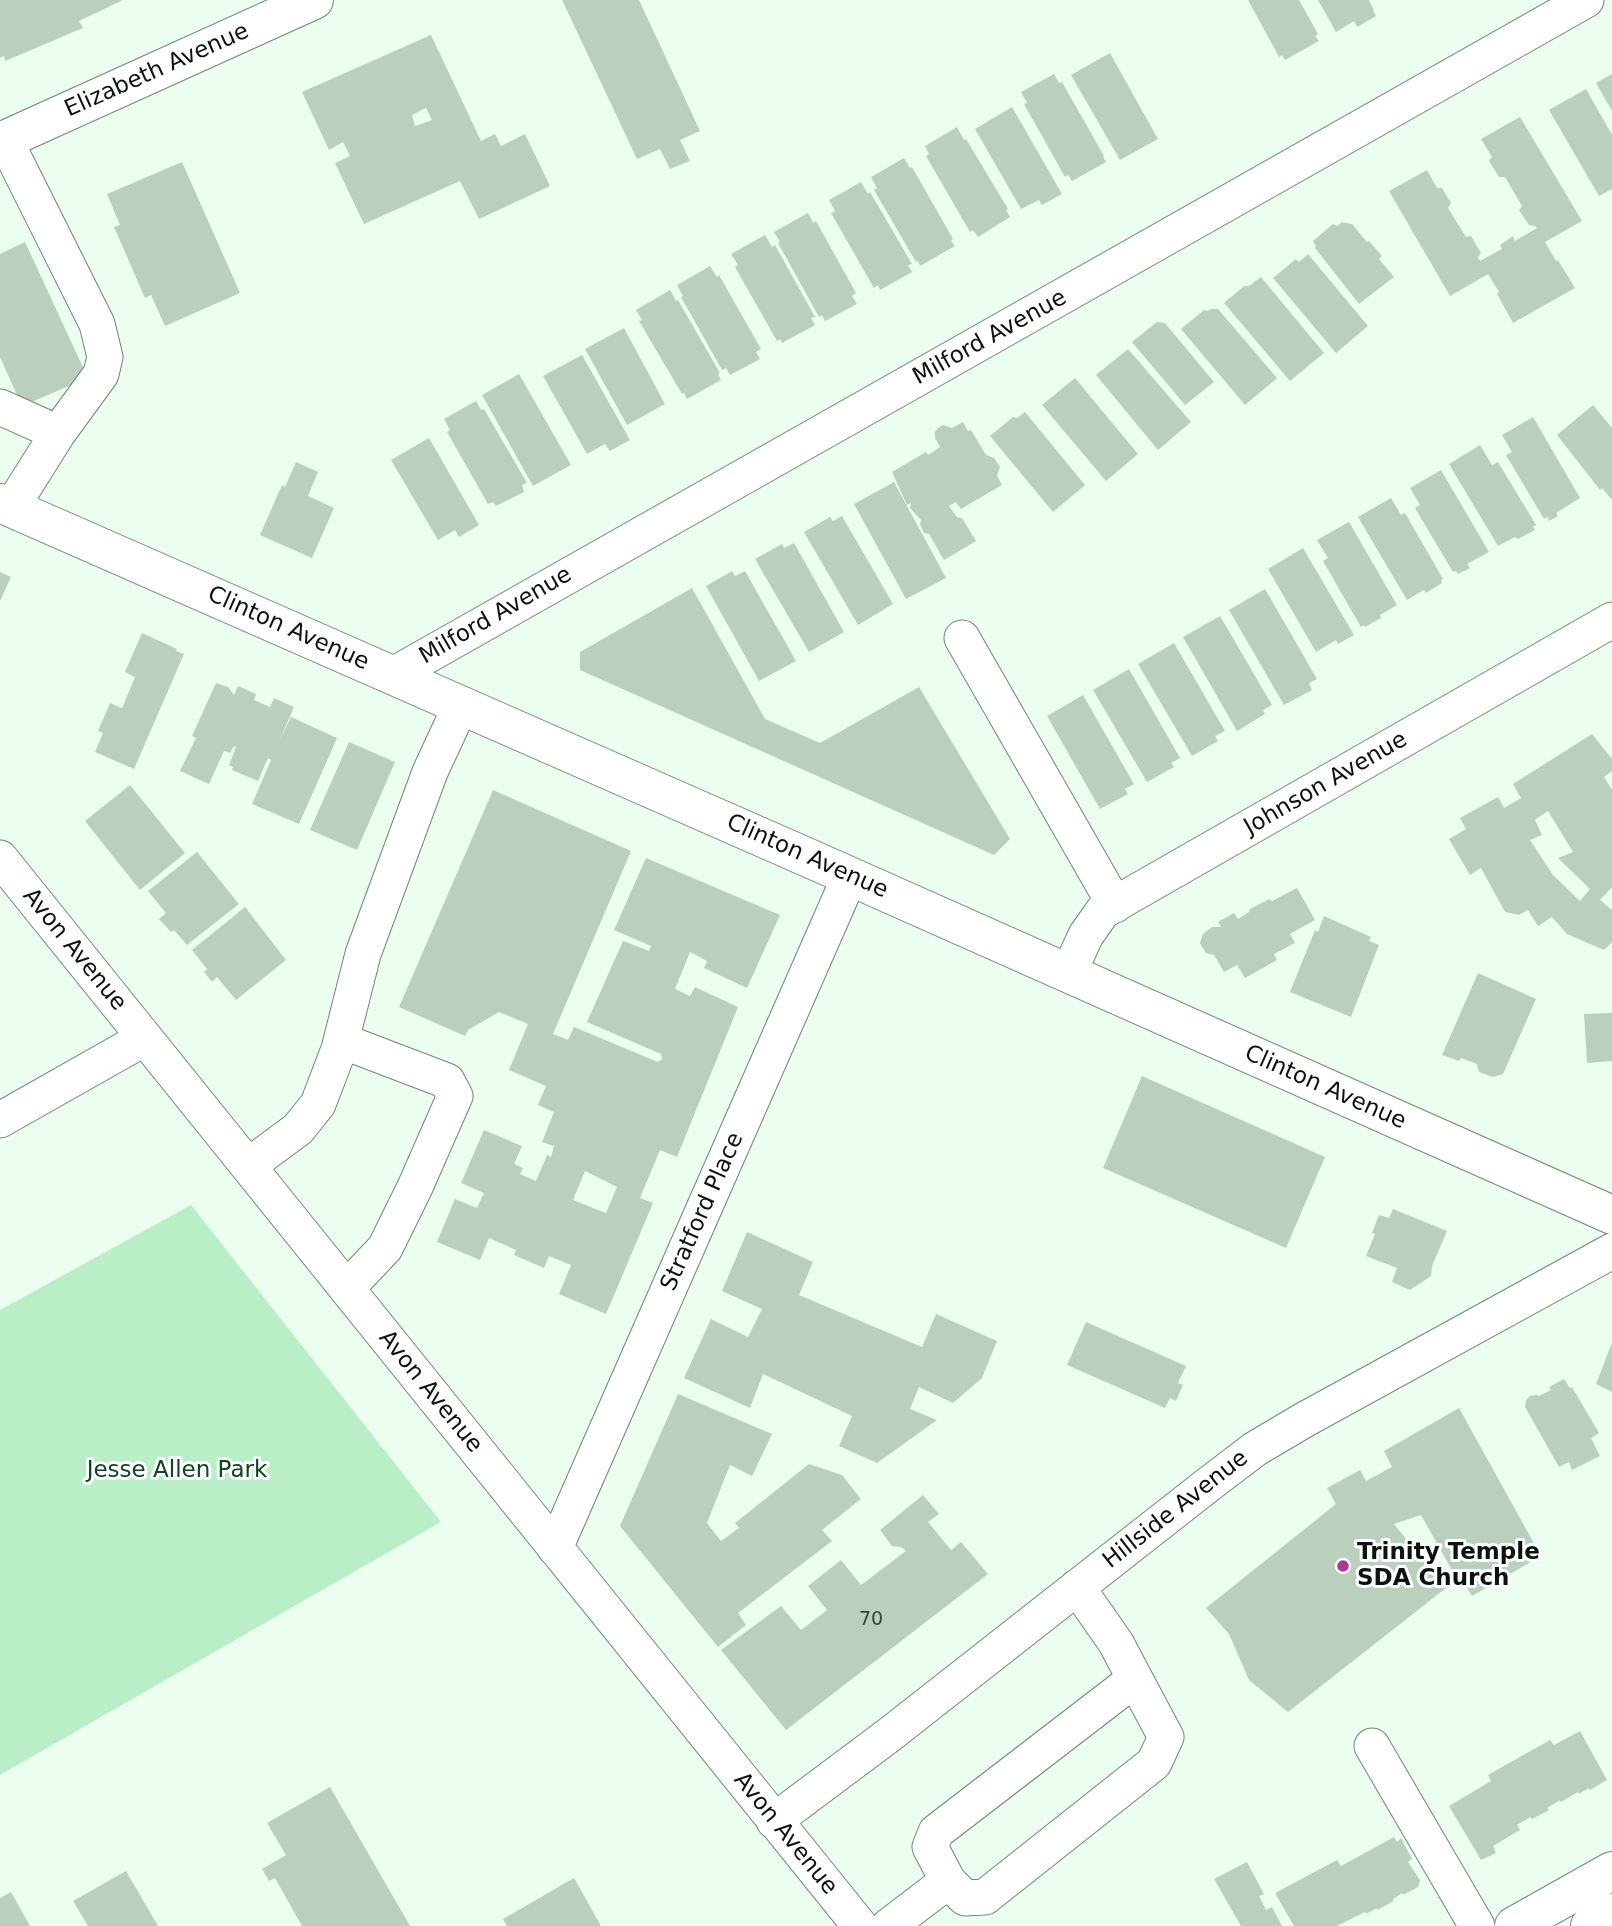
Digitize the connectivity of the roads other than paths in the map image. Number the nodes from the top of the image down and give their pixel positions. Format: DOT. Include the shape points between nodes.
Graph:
graph roads {
  1 [pos="314,0"];
  2 [pos="1586,0"];
  3 [pos="3,141"];
  4 [pos="0,407"];
  5 [pos="58,433"];
  6 [pos="5,505"];
  7 [pos="1612,620"];
  8 [pos="962,638"];
  9 [pos="393,675"];
  10 [pos="461,705"];
  11 [pos="0,858"];
  12 [pos="850,876"];
  13 [pos="1115,905"];
  14 [pos="1068,974"];
  15 [pos="145,1038"];
  16 [pos="342,1041"];
  17 [pos="0,1120"];
  18 [pos="248,1166"];
  19 [pos="1612,1215"];
  20 [pos="1612,1251"];
  21 [pos="347,1288"];
  22 [pos="555,1548"];
  23 [pos="1077,1587"];
  24 [pos="1135,1679"];
  25 [pos="1372,1746"];
  26 [pos="774,1821"];
  27 [pos="1612,1871"];
  28 [pos="948,1881"];
  29 [pos="1612,1913"];
  30 [pos="860,1926"];
  31 [pos="889,1926"];
  32 [pos="1477,1926"];
  33 [pos="1514,1926"];
  34 [pos="1590,1926"];
  1 -- 3 [label="main road, Elizabeth Avenue"];
  2 -- 9 [label="street, Milford Avenue"];
  3 -- 5 [label="street" via="97,324 105,357 101,374"];
  4 -- 5 [label="street"];
  5 -- 6 [label="street"];
  6 -- 9 [label="main road, Clinton Avenue"];
  7 -- 13 [label="street, Johnson Avenue"];
  8 -- 13 [label="street"];
  9 -- 10 [label="main road, Clinton Avenue"];
  10 -- 12 [label="main road, Clinton Avenue"];
  10 -- 16 [label="street" via="430,772 363,954"];
  11 -- 15 [label="street, Avon Avenue"];
  12 -- 14 [label="main road, Clinton Avenue"];
  12 -- 22 [label="street, Stratford Place"];
  13 -- 14 [label="street, Johnson Avenue" via="1094,923"];
  14 -- 19 [label="main road, Clinton Avenue"];
  15 -- 17 [label="street"];
  15 -- 18 [label="street, Avon Avenue"];
  16 -- 18 [label="street" via="318,1104 298,1129"];
  16 -- 21 [label="street" via="447,1081 455,1096 385,1248"];
  18 -- 21 [label="street, Avon Avenue"];
  20 -- 23 [label="street, Hillside Avenue" via="1255,1450"];
  21 -- 22 [label="street, Avon Avenue"];
  22 -- 26 [label="street, Avon Avenue"];
  23 -- 24 [label="street"];
  23 -- 26 [label="street, Hillside Avenue"];
  24 -- 28 [label="street" via="936,1832 930,1847"];
  24 -- 28 [label="street" via="1166,1737 1154,1763 985,1897 965,1898"];
  25 -- 32 [label="street"];
  26 -- 30 [label="street, Avon Avenue"];
  27 -- 33 [label="main road"];
  28 -- 31 [label="street"];
  29 -- 34 [label="main road"];
}
